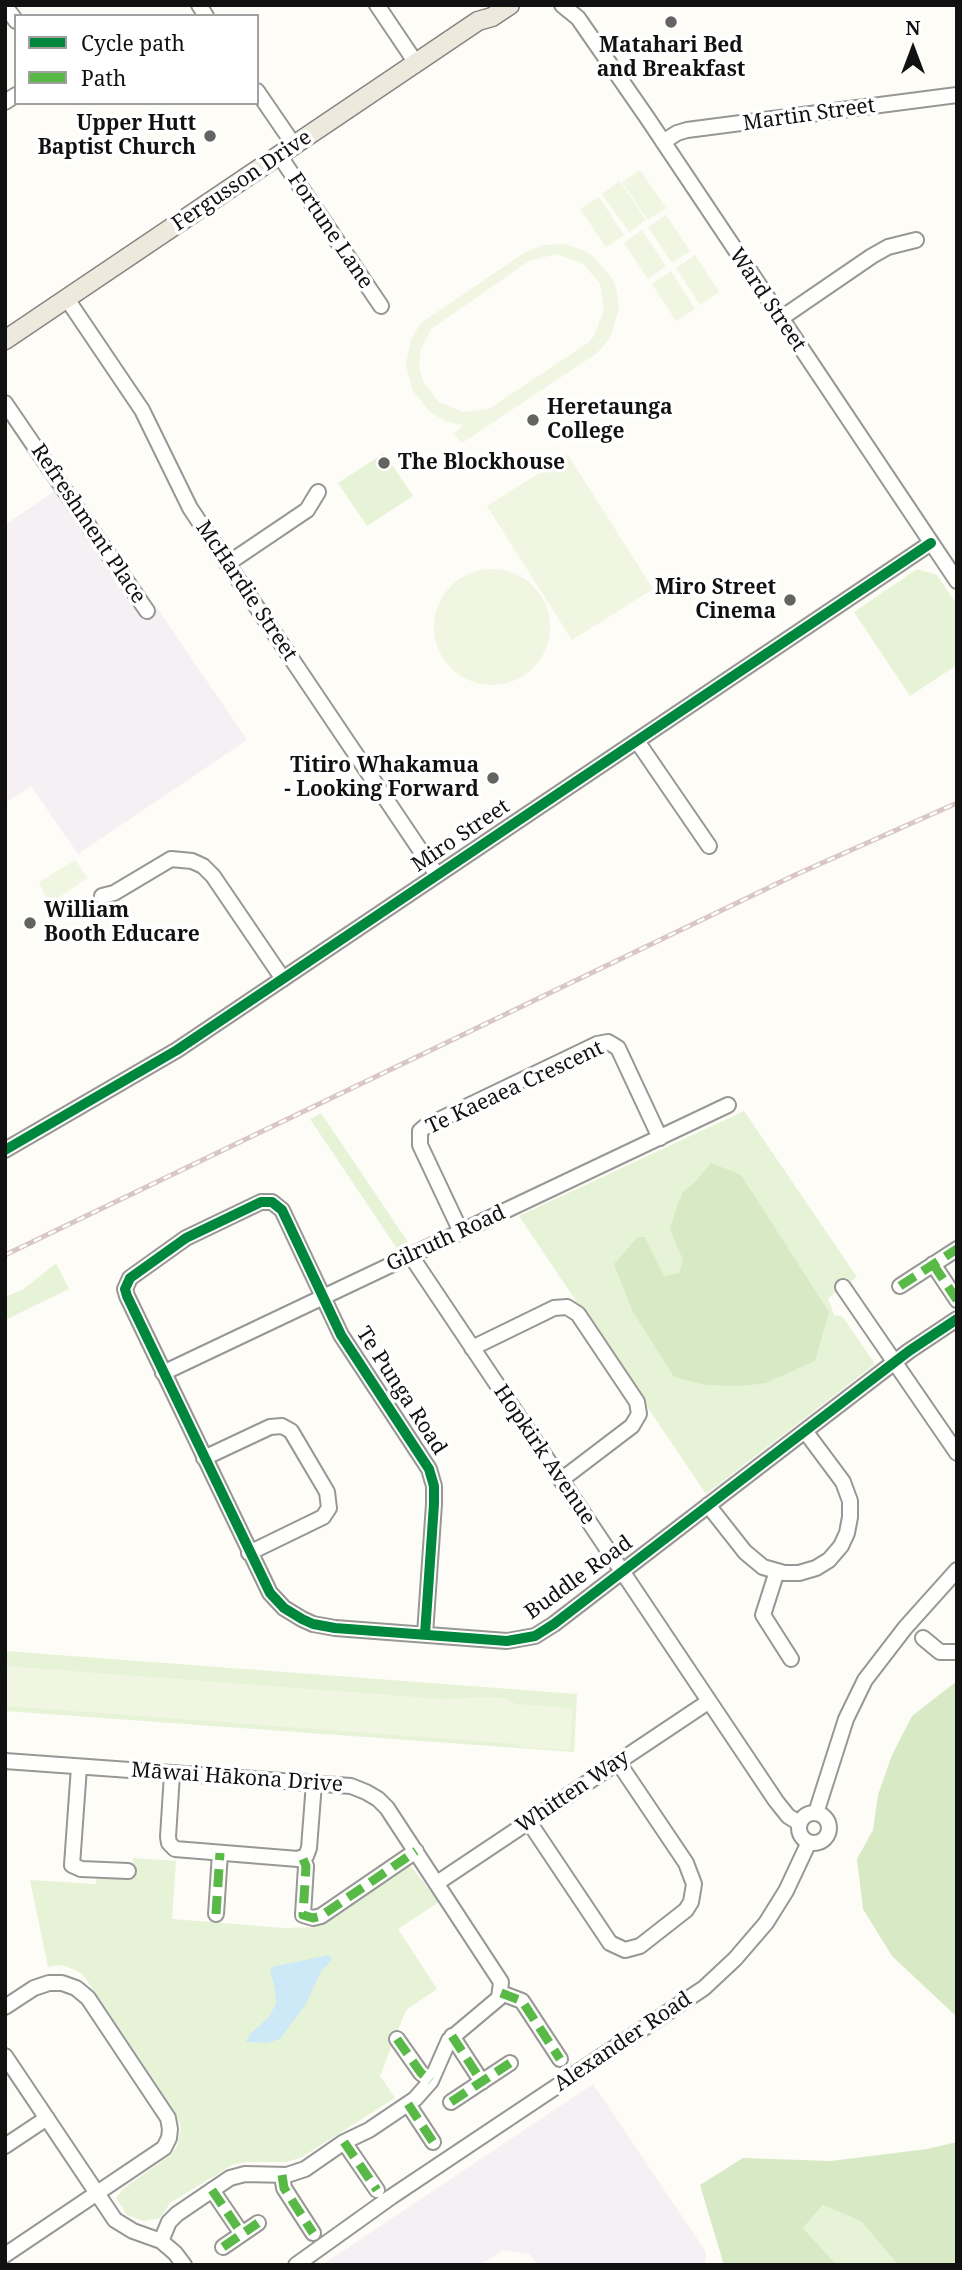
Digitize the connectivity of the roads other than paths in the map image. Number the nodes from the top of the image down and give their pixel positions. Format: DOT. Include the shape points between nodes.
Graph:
graph roads {
  1 [pos="377,5"];
  2 [pos="493,5"];
  3 [pos="510,5"];
  4 [pos="562,5"];
  5 [pos="577,12"];
  6 [pos="478,21"];
  7 [pos="416,63"];
  8 [pos="259,95"];
  9 [pos="957,95"];
  10 [pos="663,142"];
  11 [pos="287,150"];
  12 [pos="916,240"];
  13 [pos="67,299"];
  14 [pos="382,306"];
  15 [pos="780,319"];
  16 [pos="5,340"];
  17 [pos="5,403"];
  18 [pos="317,492"];
  19 [pos="931,543"];
  20 [pos="227,564"];
  21 [pos="957,581"];
  22 [pos="147,611"];
  23 [pos="637,741"];
  24 [pos="709,846"];
  25 [pos="437,876"];
  26 [pos="102,896"];
  27 [pos="283,979"];
  28 [pos="723,1112"];
  29 [pos="660,1138"];
  30 [pos="5,1150"];
  31 [pos="461,1232"];
  32 [pos="957,1249"];
  33 [pos="411,1256"];
  34 [pos="933,1264"];
  35 [pos="900,1286"];
  36 [pos="843,1287"];
  37 [pos="323,1297"];
  38 [pos="957,1300"];
  39 [pos="957,1319"];
  40 [pos="472,1348"];
  41 [pos="894,1363"];
  42 [pos="163,1373"];
  43 [pos="805,1431"];
  44 [pos="957,1453"];
  45 [pos="204,1458"];
  46 [pos="561,1480"];
  47 [pos="708,1505"];
  48 [pos="249,1553"];
  49 [pos="957,1570"];
  50 [pos="777,1571"];
  51 [pos="622,1572"];
  52 [pos="425,1634"];
  53 [pos="923,1638"];
  54 [pos="957,1651"];
  55 [pos="791,1659"];
  56 [pos="708,1702"];
  57 [pos="5,1761"];
  58 [pos="618,1762"];
  59 [pos="79,1767"];
  60 [pos="172,1774"];
  61 [pos="314,1783"];
  62 [pos="816,1813"];
  63 [pos="529,1822"];
  64 [pos="799,1823"];
  65 [pos="809,1842"];
  66 [pos="416,1851"];
  67 [pos="220,1853"];
  68 [pos="303,1859"];
  69 [pos="128,1871"];
  70 [pos="437,1883"];
  71 [pos="216,1913"];
  72 [pos="500,1993"];
  73 [pos="5,2007"];
  74 [pos="452,2036"];
  75 [pos="397,2039"];
  76 [pos="5,2056"];
  77 [pos="560,2059"];
  78 [pos="510,2063"];
  79 [pos="431,2081"];
  80 [pos="482,2082"];
  81 [pos="451,2102"];
  82 [pos="408,2104"];
  83 [pos="47,2118"];
  84 [pos="344,2142"];
  85 [pos="433,2142"];
  86 [pos="5,2146"];
  87 [pos="282,2175"];
  88 [pos="212,2190"];
  89 [pos="377,2190"];
  90 [pos="98,2194"];
  91 [pos="391,2197"];
  92 [pos="258,2223"];
  93 [pos="313,2233"];
  94 [pos="242,2234"];
  95 [pos="161,2241"];
  96 [pos="223,2246"];
  97 [pos="11,2257"];
  98 [pos="184,2265"];
  99 [pos="281,2265"];
  100 [pos="296,2265"];
  1 -- 7 [label="street"];
  2 -- 6 [label="main road, Fergusson Drive"];
  3 -- 6 [label="main road, Fergusson Drive"];
  4 -- 5 [label="street, Ward Street"];
  5 -- 10 [label="street, Ward Street"];
  6 -- 7 [label="main road, Fergusson Drive"];
  7 -- 11 [label="main road, Fergusson Drive"];
  8 -- 11 [label="street, Fortune Lane"];
  9 -- 10 [label="street, Martin Street" via="687,130"];
  10 -- 15 [label="street, Ward Street"];
  11 -- 13 [label="main road, Fergusson Drive"];
  11 -- 14 [label="street, Fortune Lane"];
  12 -- 15 [label="street" via="880,252"];
  13 -- 16 [label="main road, Fergusson Drive"];
  13 -- 20 [label="street, McHardie Street" via="142,410 190,508"];
  15 -- 19 [label="street, Ward Street"];
  17 -- 22 [label="street, Refreshment Place"];
  18 -- 20 [label="street" via="307,510"];
  19 -- 21 [label="street, Ward Street"];
  19 -- 23 [label="street, Miro Street"];
  20 -- 25 [label="street, McHardie Street"];
  23 -- 24 [label="street"];
  23 -- 25 [label="street, Miro Street"];
  25 -- 27 [label="street, Miro Street"];
  26 -- 27 [label="street" via="171,859 203,866"];
  27 -- 30 [label="street, Miro Street" via="177,1050"];
  28 -- 29 [label="street, Gilruth Road"];
  29 -- 31 [label="street, Gilruth Road"];
  29 -- 31 [label="street, Te Kaeaea Crescent" via="618,1048 608,1042 597,1044 420,1131 420,1145"];
  31 -- 33 [label="street, Gilruth Road"];
  32 -- 34 [label="street"];
  33 -- 37 [label="street, Gilruth Road"];
  33 -- 40 [label="street, Hopkirk Avenue"];
  34 -- 35 [label="street"];
  34 -- 38 [label="street"];
  36 -- 41 [label="street"];
  37 -- 42 [label="street, Gilruth Road"];
  37 -- 42 [label="street, Te Punga Road" via="281,1208 268,1201 257,1203 182,1240 127,1282 127,1296"];
  37 -- 52 [label="street, Te Punga Road" via="341,1335 432,1478"];
  39 -- 41 [label="street, Buddle Road"];
  40 -- 46 [label="street, Hopkirk Avenue"];
  40 -- 46 [label="street" via="554,1308 567,1307 578,1314 639,1408 636,1420"];
  41 -- 43 [label="street, Buddle Road"];
  41 -- 44 [label="street"];
  42 -- 45 [label="street, Buddle Road"];
  43 -- 47 [label="street, Buddle Road"];
  43 -- 50 [label="street" via="846,1488 849,1525 841,1546 822,1564 799,1573"];
  45 -- 48 [label="street, Buddle Road"];
  45 -- 48 [label="street" via="270,1427 282,1426 291,1431 327,1492 329,1508 323,1517"];
  46 -- 51 [label="street, Hopkirk Avenue"];
  47 -- 50 [label="street" via="751,1559"];
  47 -- 51 [label="street, Buddle Road"];
  48 -- 52 [label="street, Buddle Road" via="270,1593 302,1619 323,1626"];
  49 -- 62 [label="street" via="891,1644 866,1680 846,1720"];
  50 -- 55 [label="street" via="763,1615"];
  51 -- 52 [label="street, Buddle Road" via="544,1631 526,1639"];
  51 -- 56 [label="street, Hopkirk Avenue"];
  53 -- 54 [label="street" via="940,1652"];
  56 -- 58 [label="street, Whitten Way"];
  56 -- 64 [label="street, Hopkirk Avenue" via="776,1801"];
  57 -- 59 [label="street, Māwai Hākona Drive"];
  58 -- 63 [label="street, Whitten Way"];
  58 -- 63 [label="street" via="686,1863 694,1884 686,1910 640,1946 625,1950 610,1943"];
  59 -- 60 [label="street, Māwai Hākona Drive"];
  59 -- 69 [label="street" via="72,1865"];
  60 -- 61 [label="street, Māwai Hākona Drive"];
  60 -- 67 [label="street" via="169,1843 175,1849"];
  61 -- 66 [label="street, Māwai Hākona Drive" via="351,1786 378,1799"];
  61 -- 68 [label="street" via="309,1848"];
  62 -- 64 [label="street"];
  62 -- 65 [label="street" via="828,1821 828,1831 823,1839"];
  63 -- 70 [label="street, Whitten Way"];
  64 -- 65 [label="street" via="799,1832"];
  65 -- 91 [label="street, Alexander Road" via="766,1923 704,1988"];
  66 -- 68 [label="street" via="313,1917 303,1915"];
  66 -- 70 [label="street, Māwai Hākona Drive"];
  67 -- 68 [label="street"];
  67 -- 71 [label="street"];
  70 -- 72 [label="street, Māwai Hākona Drive" via="499,1977"];
  72 -- 74 [label="street" via="495,2004"];
  72 -- 77 [label="street" via="522,2001"];
  73 -- 90 [label="street" via="49,1983 76,1988 88,1998 168,2118 169,2138 164,2148"];
  74 -- 79 [label="street"];
  74 -- 80 [label="street"];
  75 -- 79 [label="street"];
  76 -- 83 [label="street"];
  78 -- 80 [label="street"];
  79 -- 82 [label="street"];
  80 -- 81 [label="street"];
  82 -- 84 [label="street"];
  82 -- 85 [label="street"];
  83 -- 86 [label="street"];
  83 -- 90 [label="street"];
  84 -- 87 [label="street" via="305,2169"];
  84 -- 89 [label="street"];
  87 -- 88 [label="street" via="236,2175"];
  87 -- 93 [label="street" via="284,2188"];
  88 -- 94 [label="street"];
  88 -- 95 [label="street" via="169,2222"];
  90 -- 95 [label="street" via="115,2220"];
  90 -- 97 [label="street"];
  91 -- 99 [label="street, Alexander Road"];
  91 -- 100 [label="street, Alexander Road"];
  92 -- 94 [label="street"];
  94 -- 96 [label="street"];
  95 -- 98 [label="street"];
}
